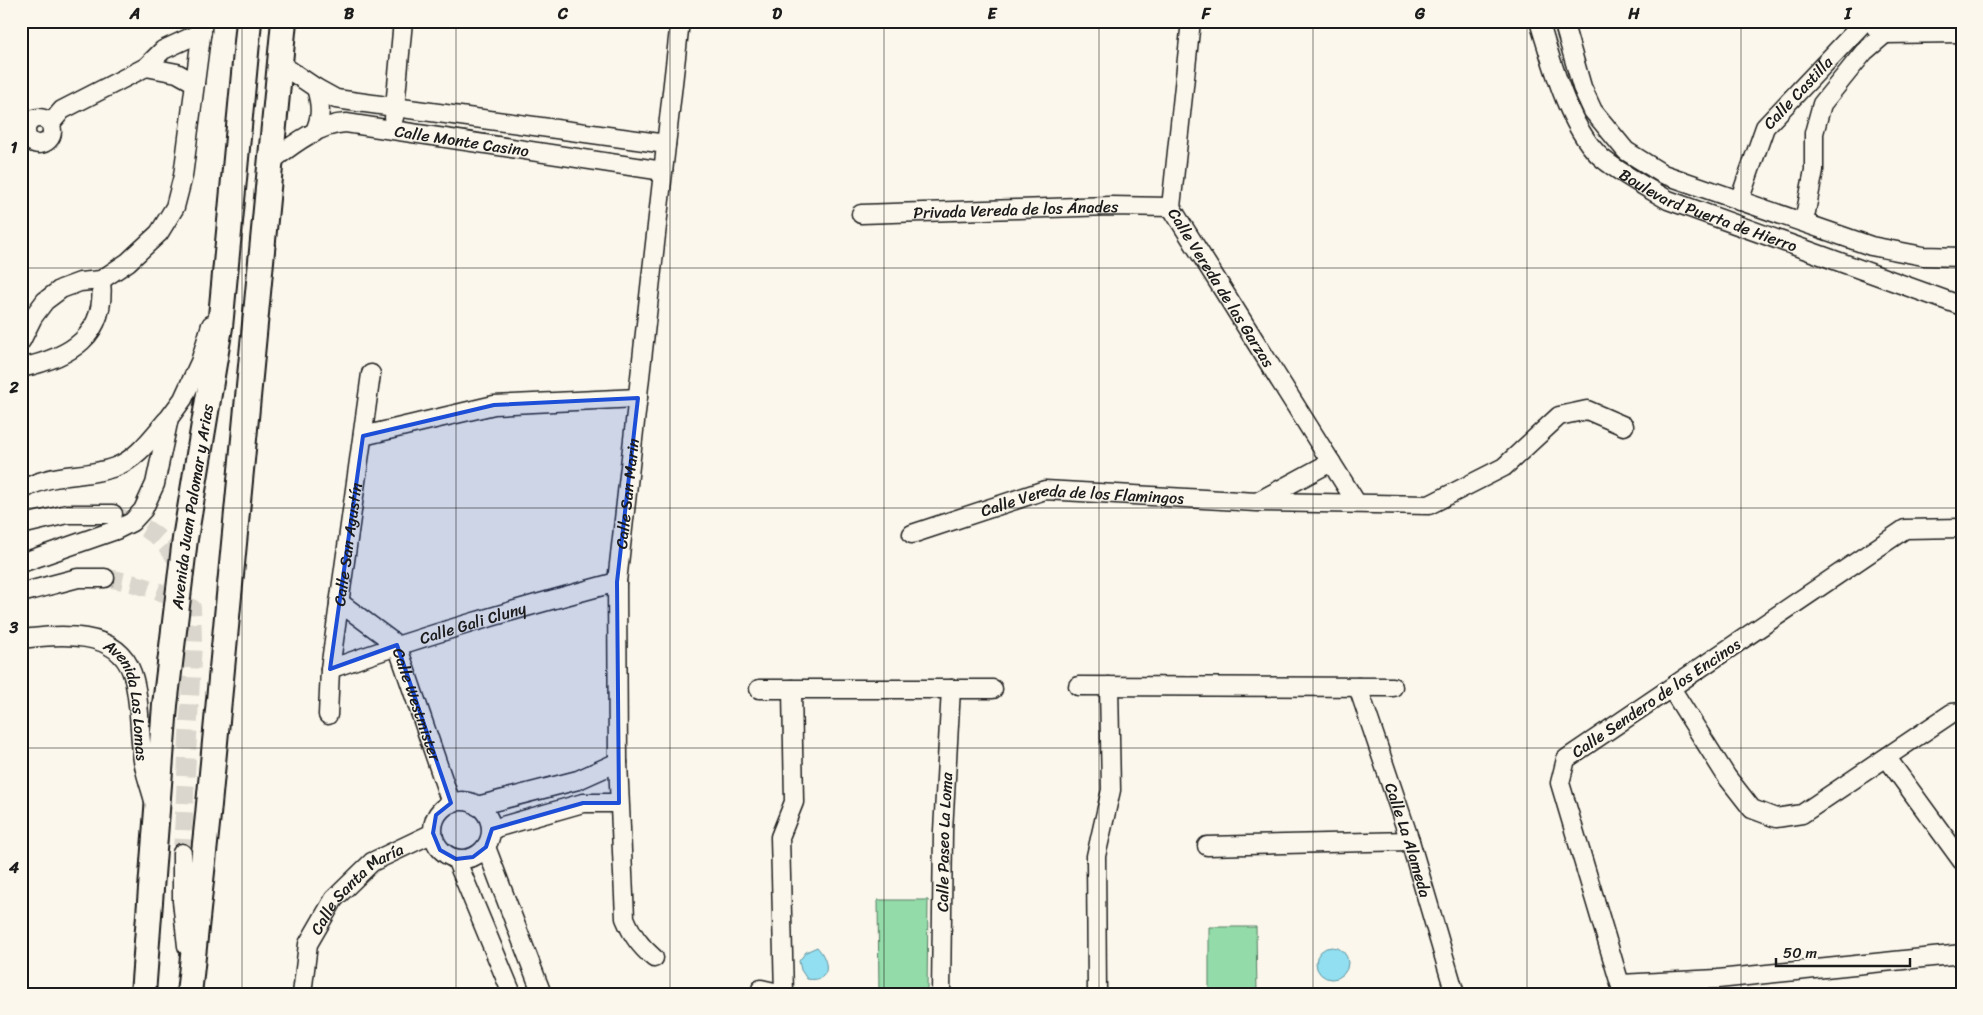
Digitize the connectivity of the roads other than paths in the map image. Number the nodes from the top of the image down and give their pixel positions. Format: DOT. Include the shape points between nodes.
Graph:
graph roads {
  1 [pos="249,21"];
  2 [pos="284,21"];
  3 [pos="403,21"];
  4 [pos="680,21"];
  5 [pos="1191,21"];
  6 [pos="1539,21"];
  7 [pos="1563,21"];
  8 [pos="1867,21"];
  9 [pos="202,27"];
  10 [pos="1962,33"];
  11 [pos="1885,34"];
  12 [pos="279,63"];
  13 [pos="146,67"];
  14 [pos="195,83"];
  15 [pos="1801,87"];
  16 [pos="316,88"];
  17 [pos="1822,104"];
  18 [pos="395,108"];
  19 [pos="51,123"];
  20 [pos="393,129"];
  21 [pos="314,133"];
  22 [pos="666,144"];
  23 [pos="270,162"];
  24 [pos="663,171"];
  25 [pos="1739,201"];
  26 [pos="1171,207"];
  27 [pos="862,214"];
  28 [pos="1804,222"];
  29 [pos="1962,257"];
  30 [pos="226,274"];
  31 [pos="101,280"];
  32 [pos="1962,306"];
  33 [pos="21,341"];
  34 [pos="21,368"];
  35 [pos="371,374"];
  36 [pos="638,398"];
  37 [pos="169,418"];
  38 [pos="1624,426"];
  39 [pos="363,436"];
  40 [pos="1331,462"];
  41 [pos="21,490"];
  42 [pos="1257,502"];
  43 [pos="1356,502"];
  44 [pos="113,514"];
  45 [pos="21,525"];
  46 [pos="1962,528"];
  47 [pos="912,534"];
  48 [pos="21,563"];
  49 [pos="105,578"];
  50 [pos="617,582"];
  51 [pos="21,593"];
  52 [pos="340,602"];
  53 [pos="21,639"];
  54 [pos="397,645"];
  55 [pos="330,669"];
  56 [pos="1078,686"];
  57 [pos="1109,686"];
  58 [pos="1358,687"];
  59 [pos="1393,687"];
  60 [pos="1671,688"];
  61 [pos="759,689"];
  62 [pos="792,689"];
  63 [pos="951,689"];
  64 [pos="993,689"];
  65 [pos="1962,712"];
  66 [pos="328,715"];
  67 [pos="1886,758"];
  68 [pos="618,762"];
  69 [pos="578,780"];
  70 [pos="451,803"];
  71 [pos="583,803"];
  72 [pos="619,803"];
  73 [pos="477,806"];
  74 [pos="157,815"];
  75 [pos="492,829"];
  76 [pos="432,833"];
  77 [pos="1410,841"];
  78 [pos="1207,846"];
  79 [pos="486,847"];
  80 [pos="182,853"];
  81 [pos="456,859"];
  82 [pos="1962,861"];
  83 [pos="1962,954"];
  84 [pos="654,958"];
  85 [pos="190,986"];
  86 [pos="761,989"];
  87 [pos="143,994"];
  88 [pos="302,994"];
  89 [pos="512,994"];
  90 [pos="542,994"];
  91 [pos="783,994"];
  92 [pos="941,994"];
  93 [pos="1097,994"];
  94 [pos="1455,994"];
  1 -- 30 [label="main road, Avenida Juan Palomar y Arias"];
  2 -- 12 [label="main road"];
  3 -- 18 [label="street"];
  4 -- 22 [label="street, Calle San Marin"];
  5 -- 26 [label="street, Calle Vereda de las Garzas"];
  6 -- 32 [label="street, Boulevard Puerta de Hierro" via="1569,108 1602,158 1631,179 1668,200"];
  7 -- 25 [label="street, Boulevard Puerta de Hierro" via="1582,87 1593,111 1626,151 1663,174"];
  8 -- 11 [label="street"];
  8 -- 15 [label="street, Calle Castilla"];
  9 -- 13 [label="street" via="164,50"];
  9 -- 14 [label="street"];
  10 -- 11 [label="street"];
  11 -- 17 [label="street, Calle Castilla" via="1864,52"];
  12 -- 16 [label="street, Calle Monte Casino"];
  12 -- 23 [label="main road"];
  13 -- 14 [label="street" via="177,73"];
  13 -- 19 [label="street" via="62,110"];
  14 -- 31 [label="street" via="183,176 175,207 159,233 128,262"];
  15 -- 17 [label="street"];
  15 -- 25 [label="street, Calle Castilla" via="1764,126"];
  16 -- 18 [label="street, Calle Monte Casino" via="336,99"];
  16 -- 21 [label="street" via="321,110"];
  17 -- 28 [label="street, Calle Castilla" via="1814,133 1814,170"];
  18 -- 20 [label="street"];
  18 -- 22 [label="street, Calle Monte Casino"];
  20 -- 21 [label="street, Calle Monte Casino" via="337,123"];
  20 -- 24 [label="street, Calle Monte Casino"];
  21 -- 23 [label="street, Calle Monte Casino"];
  22 -- 24 [label="street, Calle San Marin"];
  23 -- 85 [label="main road"];
  24 -- 36 [label="street, Calle San Marin"];
  25 -- 28 [label="street, Boulevard Puerta de Hierro"];
  26 -- 27 [label="street, Privada Vereda de los Ánades"];
  26 -- 40 [label="street, Calle Vereda de las Garzas"];
  28 -- 29 [label="street, Boulevard Puerta de Hierro" via="1871,246 1923,256"];
  30 -- 37 [label="street" via="200,362 183,399"];
  30 -- 74 [label="main road, Avenida Juan Palomar y Arias" via="185,539 165,705"];
  31 -- 33 [label="street" via="80,282 53,295 33,317"];
  31 -- 34 [label="street" via="103,301 98,321 86,338 44,363"];
  35 -- 39 [label="street, Calle San Agustín"];
  36 -- 39 [label="street" via="494,405"];
  36 -- 50 [label="street, Calle San Marin"];
  37 -- 41 [label="street" via="135,456 115,467 38,480"];
  37 -- 48 [label="street" via="154,484 143,510 132,522"];
  38 -- 43 [label="street" via="1586,410 1559,416 1504,467 1429,505"];
  39 -- 52 [label="street, Calle San Agustín"];
  40 -- 42 [label="street"];
  40 -- 43 [label="street, Calle Vereda de las Garzas"];
  42 -- 43 [label="street, Calle Vereda de los Flamingos"];
  42 -- 47 [label="street, Calle Vereda de los Flamingos" via="1045,490"];
  44 -- 45 [label="street" via="67,514"];
  46 -- 60 [label="street, Calle Sendero de los Encinos" via="1905,530"];
  49 -- 51 [label="street" via="78,578"];
  50 -- 54 [label="street, Calle Gali Cluny" via="492,615"];
  50 -- 68 [label="street, Calle San Marin"];
  52 -- 54 [label="street, Calle Westmister"];
  52 -- 55 [label="street, Calle San Agustín"];
  53 -- 74 [label="street, Avenida Las Lomas" via="51,635 86,638 110,644 124,658 132,673 142,755"];
  54 -- 55 [label="street, Calle Gali Cluny"];
  54 -- 70 [label="street, Calle Westmister"];
  55 -- 66 [label="street, Calle San Agustín"];
  56 -- 57 [label="street"];
  57 -- 58 [label="street"];
  57 -- 93 [label="street" via="1111,790 1096,856"];
  58 -- 59 [label="street"];
  58 -- 77 [label="street, Calle La Alameda"];
  60 -- 67 [label="street" via="1727,777 1752,809 1776,818 1802,814"];
  60 -- 83 [label="street, Calle Sendero de los Encinos" via="1566,760 1560,784 1620,984 1718,979"];
  61 -- 62 [label="street"];
  62 -- 63 [label="street"];
  62 -- 91 [label="street" via="794,802 780,837"];
  63 -- 64 [label="street"];
  63 -- 92 [label="street, Calle Paseo La Loma" via="943,831"];
  65 -- 67 [label="street" via="1952,713"];
  67 -- 82 [label="street"];
  68 -- 69 [label="street"];
  68 -- 72 [label="street, Calle San Marin"];
  69 -- 71 [label="street"];
  69 -- 73 [label="street"];
  70 -- 73 [label="street" via="469,802"];
  70 -- 76 [label="street" via="436,815"];
  71 -- 72 [label="street"];
  71 -- 75 [label="street"];
  72 -- 84 [label="street, Calle San Marin" via="625,918 636,941"];
  73 -- 75 [label="street" via="485,812"];
  74 -- 87 [label="main road, Avenida Juan Palomar y Arias"];
  75 -- 79 [label="street"];
  76 -- 81 [label="street" via="440,850"];
  76 -- 88 [label="street, Calle Santa María" via="372,862 334,900 308,944"];
  77 -- 78 [label="street"];
  77 -- 94 [label="street, Calle La Alameda"];
  79 -- 81 [label="street" via="473,858"];
  79 -- 90 [label="street"];
  80 -- 85 [label="street" via="182,901"];
  81 -- 89 [label="street"];
  86 -- 91 [label="street"];
}
